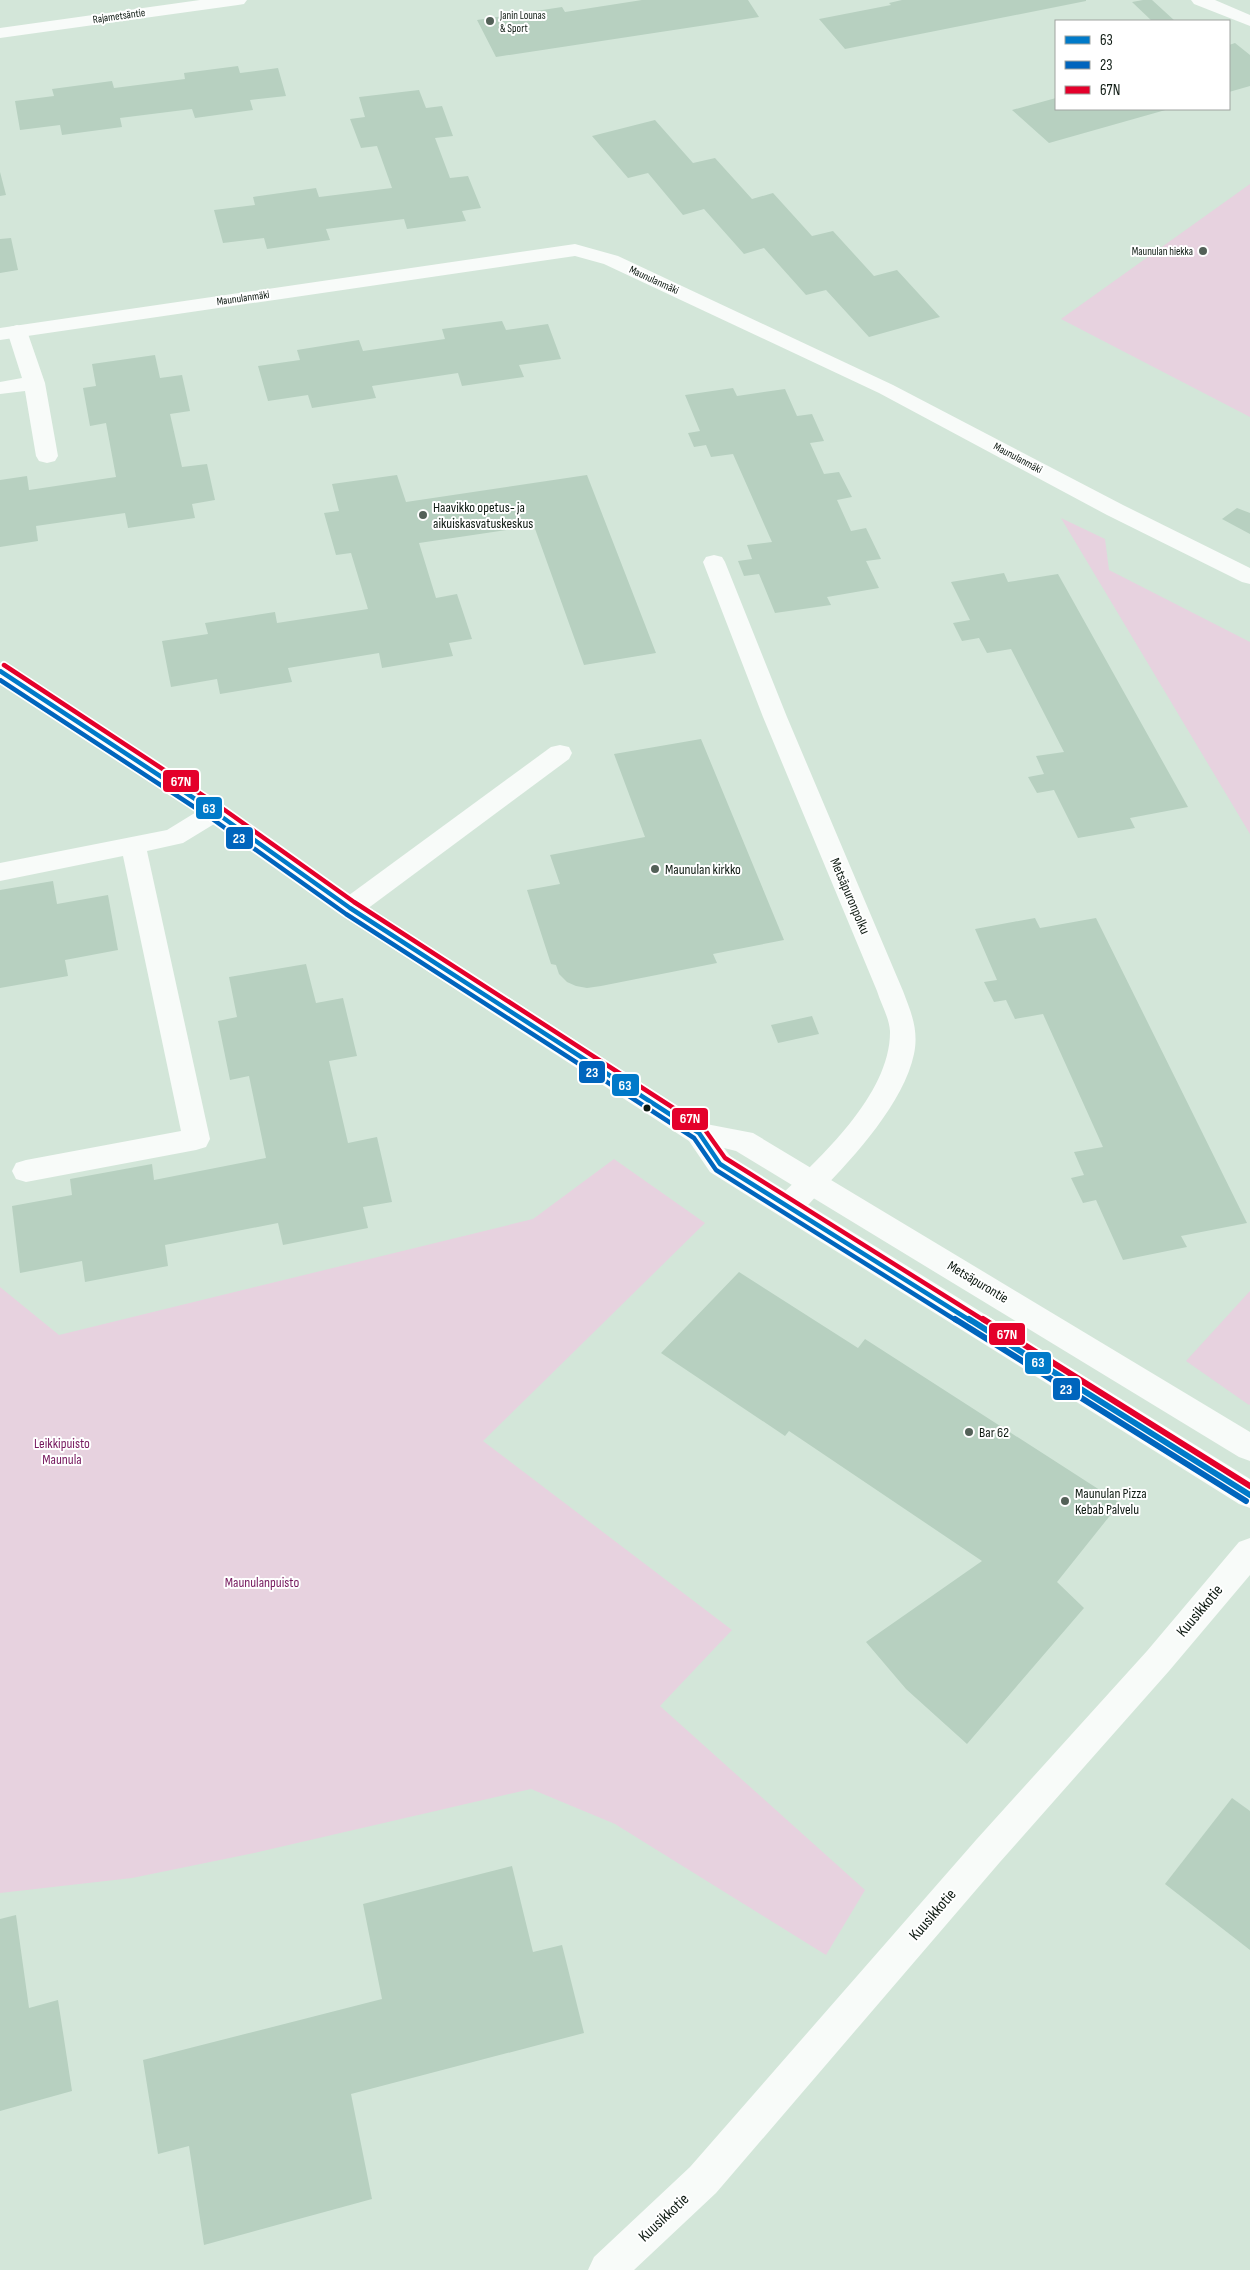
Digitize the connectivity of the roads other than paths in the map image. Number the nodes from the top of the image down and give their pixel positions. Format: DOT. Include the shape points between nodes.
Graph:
graph roads {
  1 [pos="238,0"];
  2 [pos="1200,0"];
  3 [pos="1250,20"];
  4 [pos="0,33"];
  5 [pos="9,332"];
  6 [pos="34,383"];
  7 [pos="0,388"];
  8 [pos="47,456"];
  9 [pos="714,562"];
  10 [pos="1250,577"];
  11 [pos="0,671"];
  12 [pos="560,753"];
  13 [pos="215,812"];
  14 [pos="133,846"];
  15 [pos="0,872"];
  16 [pos="350,908"];
  17 [pos="699,1132"];
  18 [pos="26,1171"];
  19 [pos="813,1182"];
  20 [pos="788,1206"];
  21 [pos="1250,1448"];
  22 [pos="1250,1495"];
  23 [pos="1250,1552"];
  24 [pos="607,2270"];
  1 -- 4 [label="street, Rajametsäntie"];
  2 -- 3 [label="street"];
  5 -- 6 [label="street"];
  5 -- 10 [label="street, Maunulanmäki" via="575,250 611,260 886,389"];
  6 -- 7 [label="street"];
  6 -- 8 [label="street"];
  9 -- 19 [label="street, Metsäpuronpolku" via="904,1030 903,1047 890,1084 870,1115"];
  11 -- 13 [label="street, Metsäpurontie"];
  12 -- 16 [label="street"];
  13 -- 14 [label="street" via="174,838"];
  13 -- 16 [label="street, Metsäpurontie"];
  14 -- 15 [label="street"];
  14 -- 18 [label="street" via="196,1139"];
  16 -- 17 [label="street, Metsäpurontie"];
  17 -- 19 [label="street, Metsäpurontie" via="743,1141"];
  17 -- 20 [label="street, Metsäpurontie" via="720,1164"];
  19 -- 20 [label="street, Metsäpuronpolku"];
  19 -- 21 [label="street, Metsäpurontie"];
  20 -- 22 [label="street, Metsäpurontie"];
  23 -- 24 [label="street, Kuusikkotie" via="703,2180"];
}
